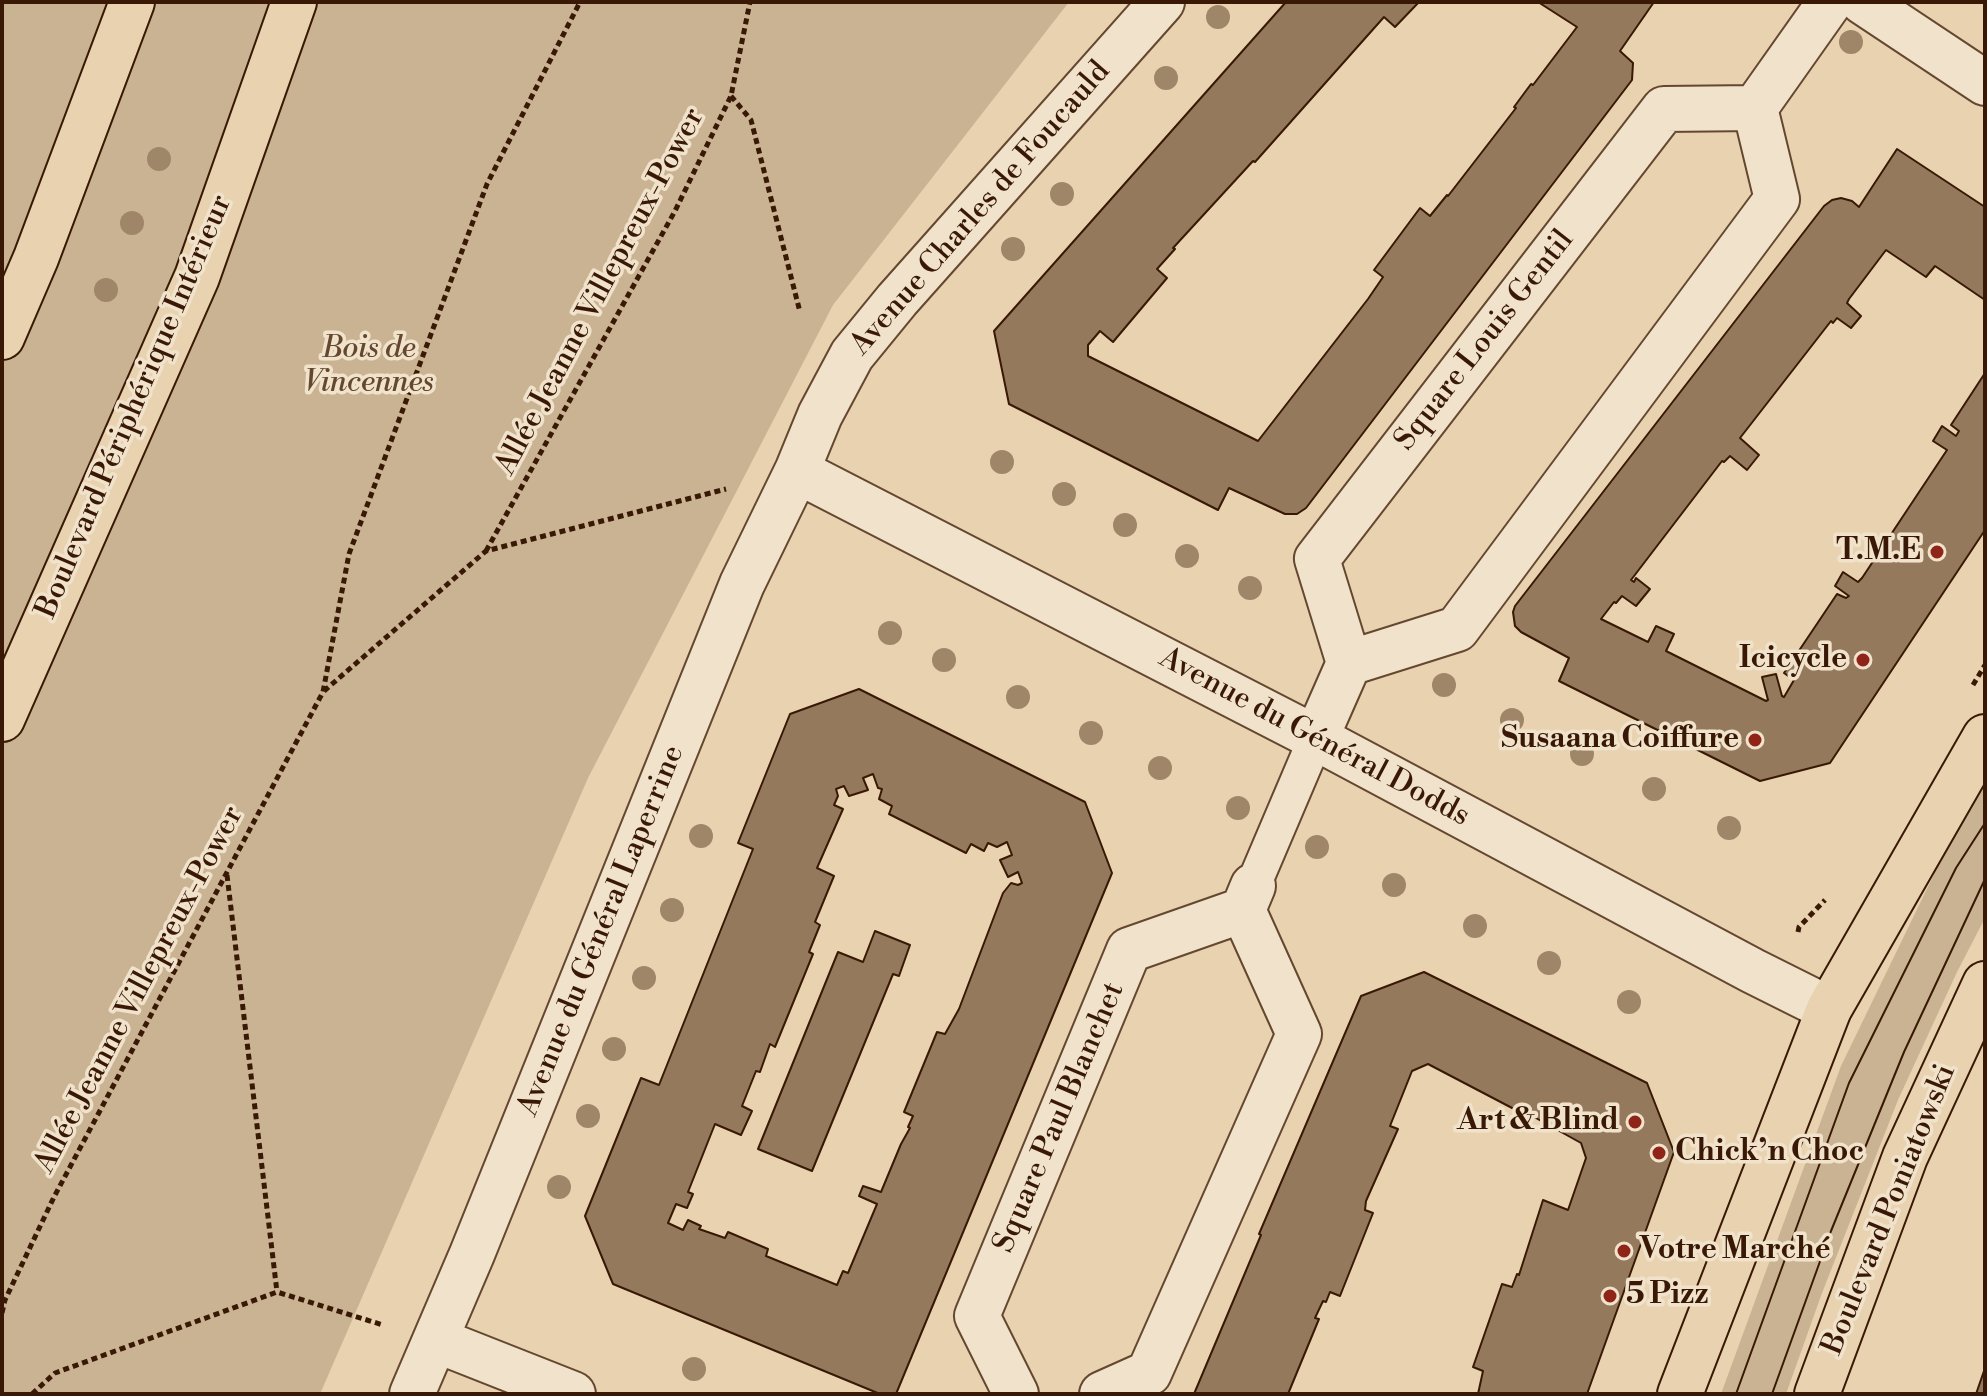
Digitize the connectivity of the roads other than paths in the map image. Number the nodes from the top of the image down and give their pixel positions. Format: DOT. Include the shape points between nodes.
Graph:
graph roads {
  1 [pos="132,2"];
  2 [pos="294,2"];
  3 [pos="1162,2"];
  4 [pos="1830,2"];
  5 [pos="1863,2"];
  6 [pos="1985,83"];
  7 [pos="1755,108"];
  8 [pos="2,337"];
  9 [pos="797,471"];
  10 [pos="1349,663"];
  11 [pos="2,719"];
  12 [pos="1985,737"];
  13 [pos="1316,738"];
  14 [pos="1248,898"];
  15 [pos="1985,984"];
  16 [pos="1829,1009"];
  17 [pos="436,1340"];
  18 [pos="412,1394"];
  19 [pos="573,1394"];
  20 [pos="1016,1394"];
  21 [pos="1102,1394"];
  22 [pos="1680,1394"];
  23 [pos="1817,1394"];
  1 -- 8 [label="main road"];
  2 -- 11 [label="main road, Boulevard Périphérique Intérieur" via="197,277"];
  3 -- 9 [label="street, Avenue Charles de Foucauld" via="852,355"];
  4 -- 7 [label="street"];
  5 -- 6 [label="street"];
  7 -- 10 [label="street" via="1777,199 1457,629"];
  7 -- 10 [label="street, Square Louis Gentil" via="1664,109 1317,559"];
  9 -- 13 [label="street, Avenue du Général Dodds"];
  9 -- 17 [label="street, Avenue du Général Laperrine" via="742,584"];
  10 -- 13 [label="street"];
  12 -- 16 [label="main road"];
  13 -- 14 [label="lane"];
  13 -- 16 [label="street, Avenue du Général Dodds"];
  14 -- 20 [label="street, Square Paul Blanchet" via="1129,950 977,1316"];
  14 -- 21 [label="street" via="1299,1034 1149,1373"];
  15 -- 23 [label="main road, Boulevard Poniatowski" via="1905,1157"];
  16 -- 22 [label="main road"];
  17 -- 18 [label="street, Avenue du Général Laperrine"];
  17 -- 19 [label="street"];
}
